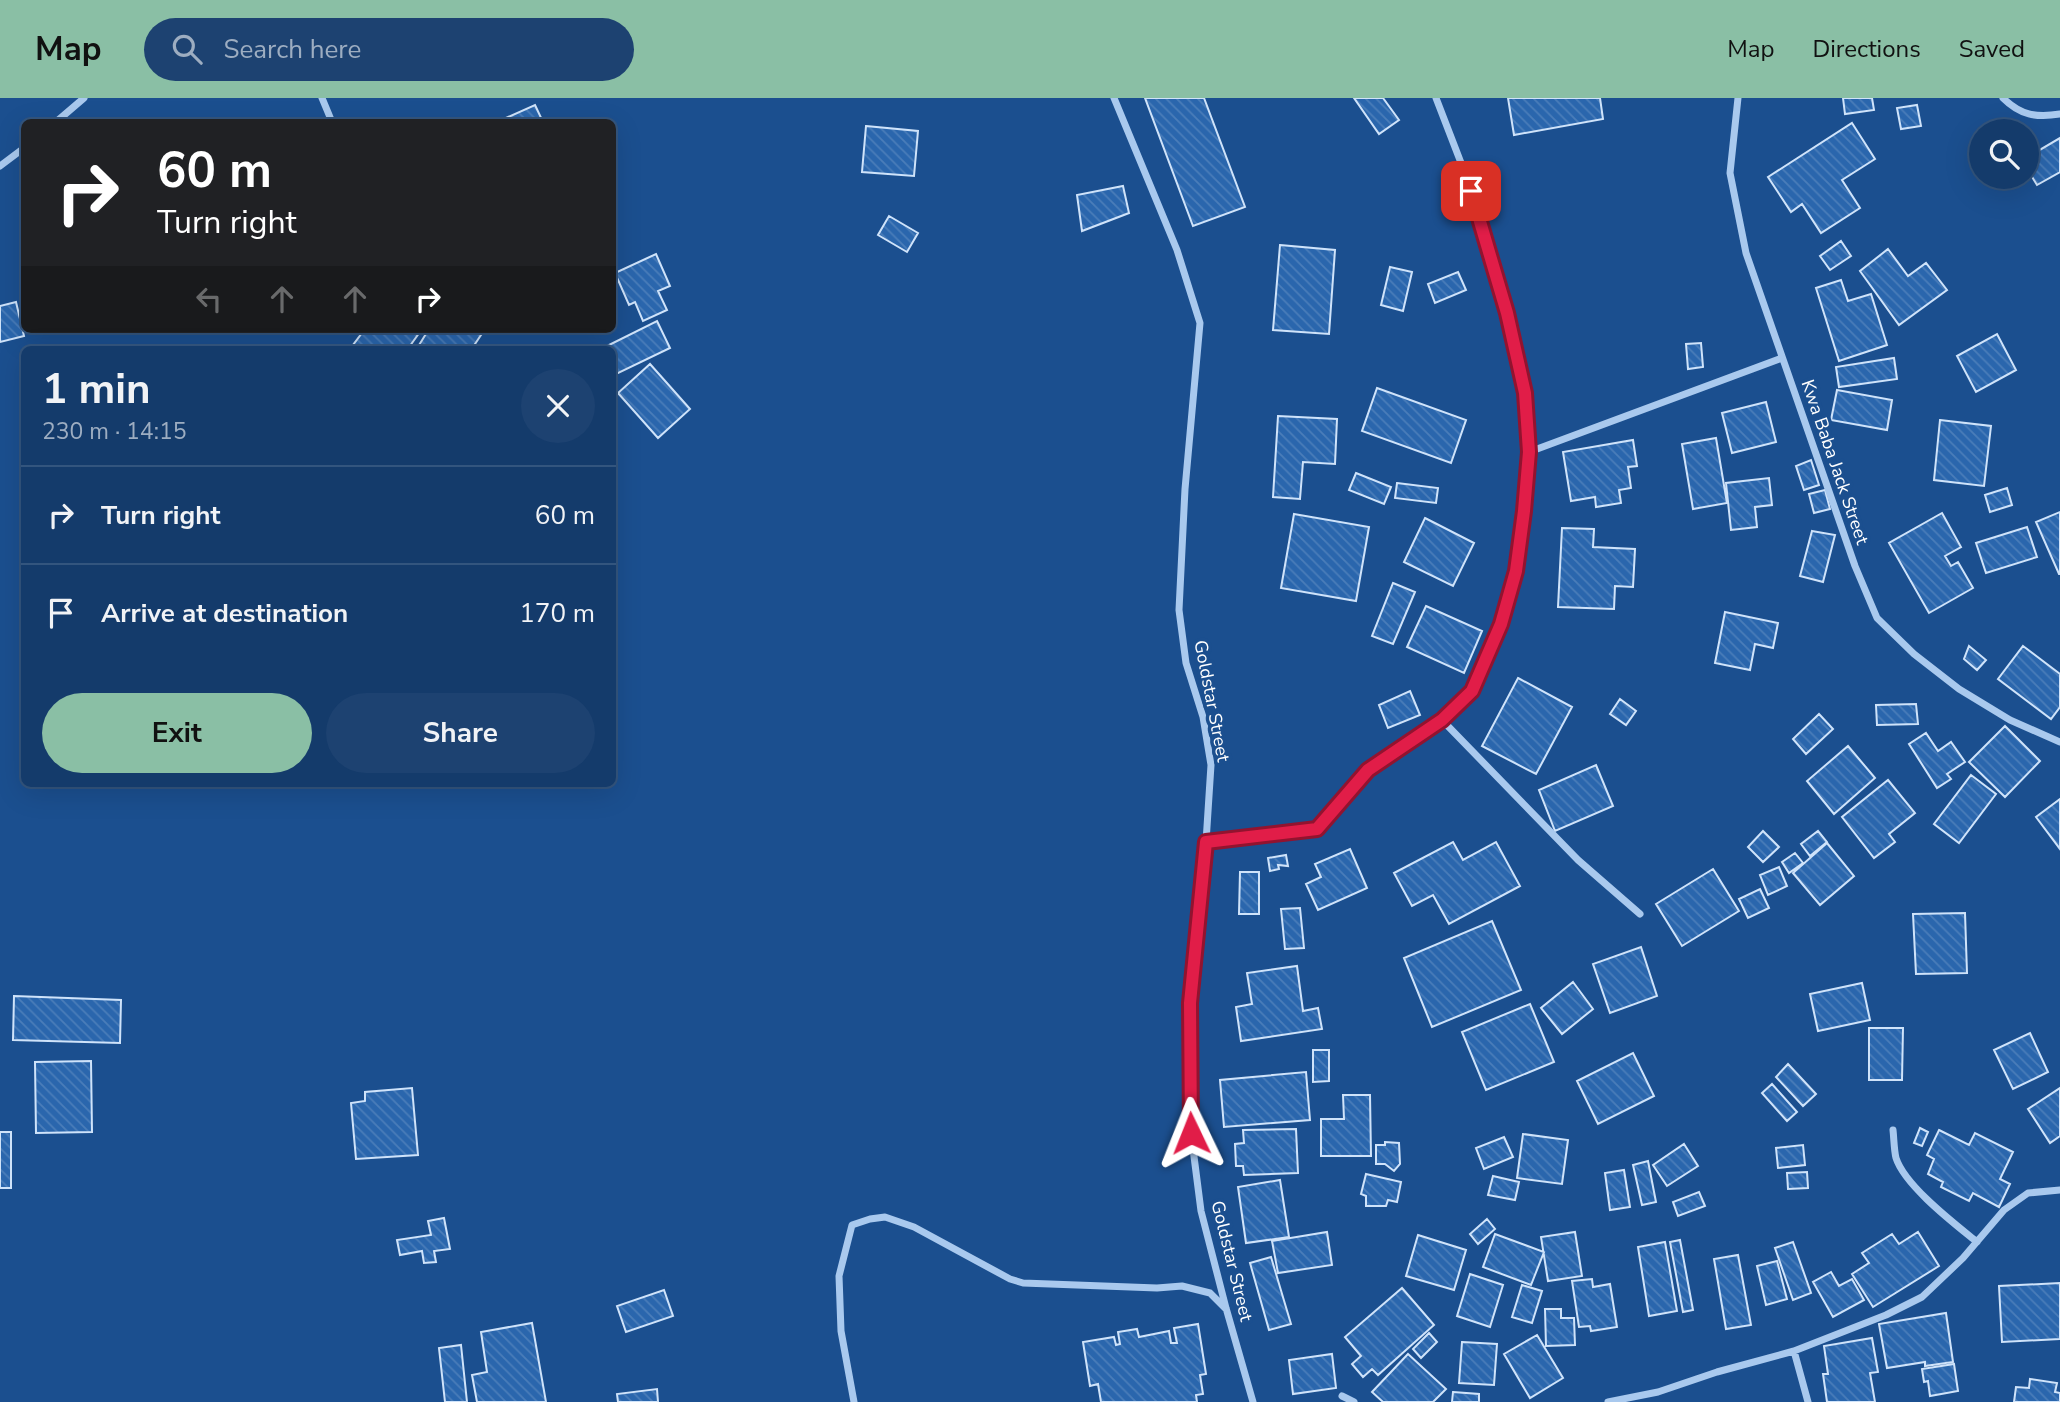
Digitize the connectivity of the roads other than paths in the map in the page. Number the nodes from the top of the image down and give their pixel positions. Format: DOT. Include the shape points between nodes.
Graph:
graph roads {
  1 [pos="83,98"];
  2 [pos="322,98"];
  3 [pos="1114,98"];
  4 [pos="1436,98"];
  5 [pos="1738,98"];
  6 [pos="2003,98"];
  7 [pos="2060,114"];
  8 [pos="59,119"];
  9 [pos="331,119"];
  10 [pos="21,150"];
  11 [pos="0,166"];
  12 [pos="1782,358"];
  13 [pos="1529,452"];
  14 [pos="1442,720"];
  15 [pos="2060,742"];
  16 [pos="1206,842"];
  17 [pos="1640,914"];
  18 [pos="1893,1130"];
  19 [pos="2060,1189"];
  20 [pos="1978,1242"];
  21 [pos="1226,1308"];
  22 [pos="1794,1351"];
  23 [pos="1658,1392"];
  24 [pos="1342,1396"];
  25 [pos="854,1402"];
  26 [pos="1253,1402"];
  27 [pos="1354,1402"];
  28 [pos="1608,1402"];
  29 [pos="1660,1402"];
  30 [pos="1808,1402"];
  1 -- 8 [label="street"];
  2 -- 9 [label="street"];
  3 -- 16 [label="street, Goldstar Street" via="1177,250 1200,323 1179,610 1186,663 1203,716 1211,765"];
  4 -- 13 [label="street" via="1464,168 1507,313 1525,393"];
  5 -- 12 [label="street, Kwa Baba Jack Street" via="1730,173 1746,253"];
  6 -- 7 [label="street" via="2015,110 2044,117"];
  10 -- 11 [label="street"];
  12 -- 13 [label="street"];
  12 -- 15 [label="street, Kwa Baba Jack Street" via="1877,618 1959,689 2010,720"];
  13 -- 14 [label="street" via="1516,571 1501,624 1472,691"];
  14 -- 16 [label="street" via="1368,770 1317,829"];
  14 -- 17 [label="street" via="1578,860"];
  16 -- 21 [label="street, Goldstar Street" via="1190,1003 1191,1133 1201,1211"];
  18 -- 20 [label="street" via="1896,1160 1913,1185"];
  19 -- 20 [label="street" via="2028,1193 2004,1210"];
  20 -- 22 [label="street" via="1922,1297"];
  21 -- 25 [label="street" via="1210,1293 1182,1286 1023,1283 914,1227 885,1217 870,1219 852,1225 839,1276 841,1331"];
  21 -- 26 [label="street, Goldstar Street"];
  22 -- 23 [label="street"];
  22 -- 30 [label="street"];
  23 -- 28 [label="street"];
  23 -- 29 [label="street"];
  24 -- 27 [label="street"];
}
